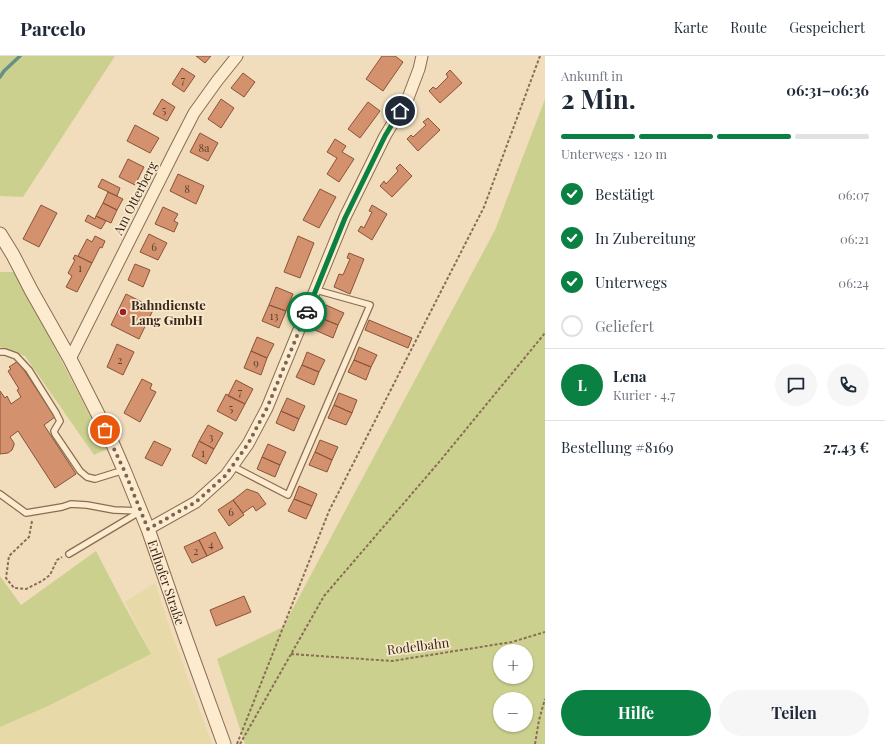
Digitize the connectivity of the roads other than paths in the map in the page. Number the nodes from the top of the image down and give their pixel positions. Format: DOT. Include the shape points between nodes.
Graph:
graph roads {
  1 [pos="237,56"];
  2 [pos="422,56"];
  3 [pos="0,234"];
  4 [pos="316,290"];
  5 [pos="0,352"];
  6 [pos="70,359"];
  7 [pos="232,466"];
  8 [pos="124,470"];
  9 [pos="0,494"];
  10 [pos="141,511"];
  11 [pos="148,529"];
  12 [pos="69,554"];
  13 [pos="224,744"];
  1 -- 6 [label="street, Am Otterberg" via="194,113"];
  2 -- 4 [label="street" via="408,98 385,136 345,218"];
  3 -- 6 [label="street, Erlhofer Straße"];
  4 -- 7 [label="street" via="267,408 248,444"];
  4 -- 7 [label="lane" via="370,305 288,495"];
  5 -- 8 [label="lane" via="16,356 29,370 60,421 54,431 55,434 80,471 95,479"];
  6 -- 8 [label="street, Erlhofer Straße"];
  7 -- 11 [label="street" via="226,475 196,502"];
  8 -- 10 [label="street, Erlhofer Straße"];
  9 -- 10 [label="lane" via="26,513 72,504"];
  10 -- 11 [label="street, Erlhofer Straße"];
  10 -- 12 [label="lane"];
  11 -- 13 [label="street, Erlhofer Straße"];
}
